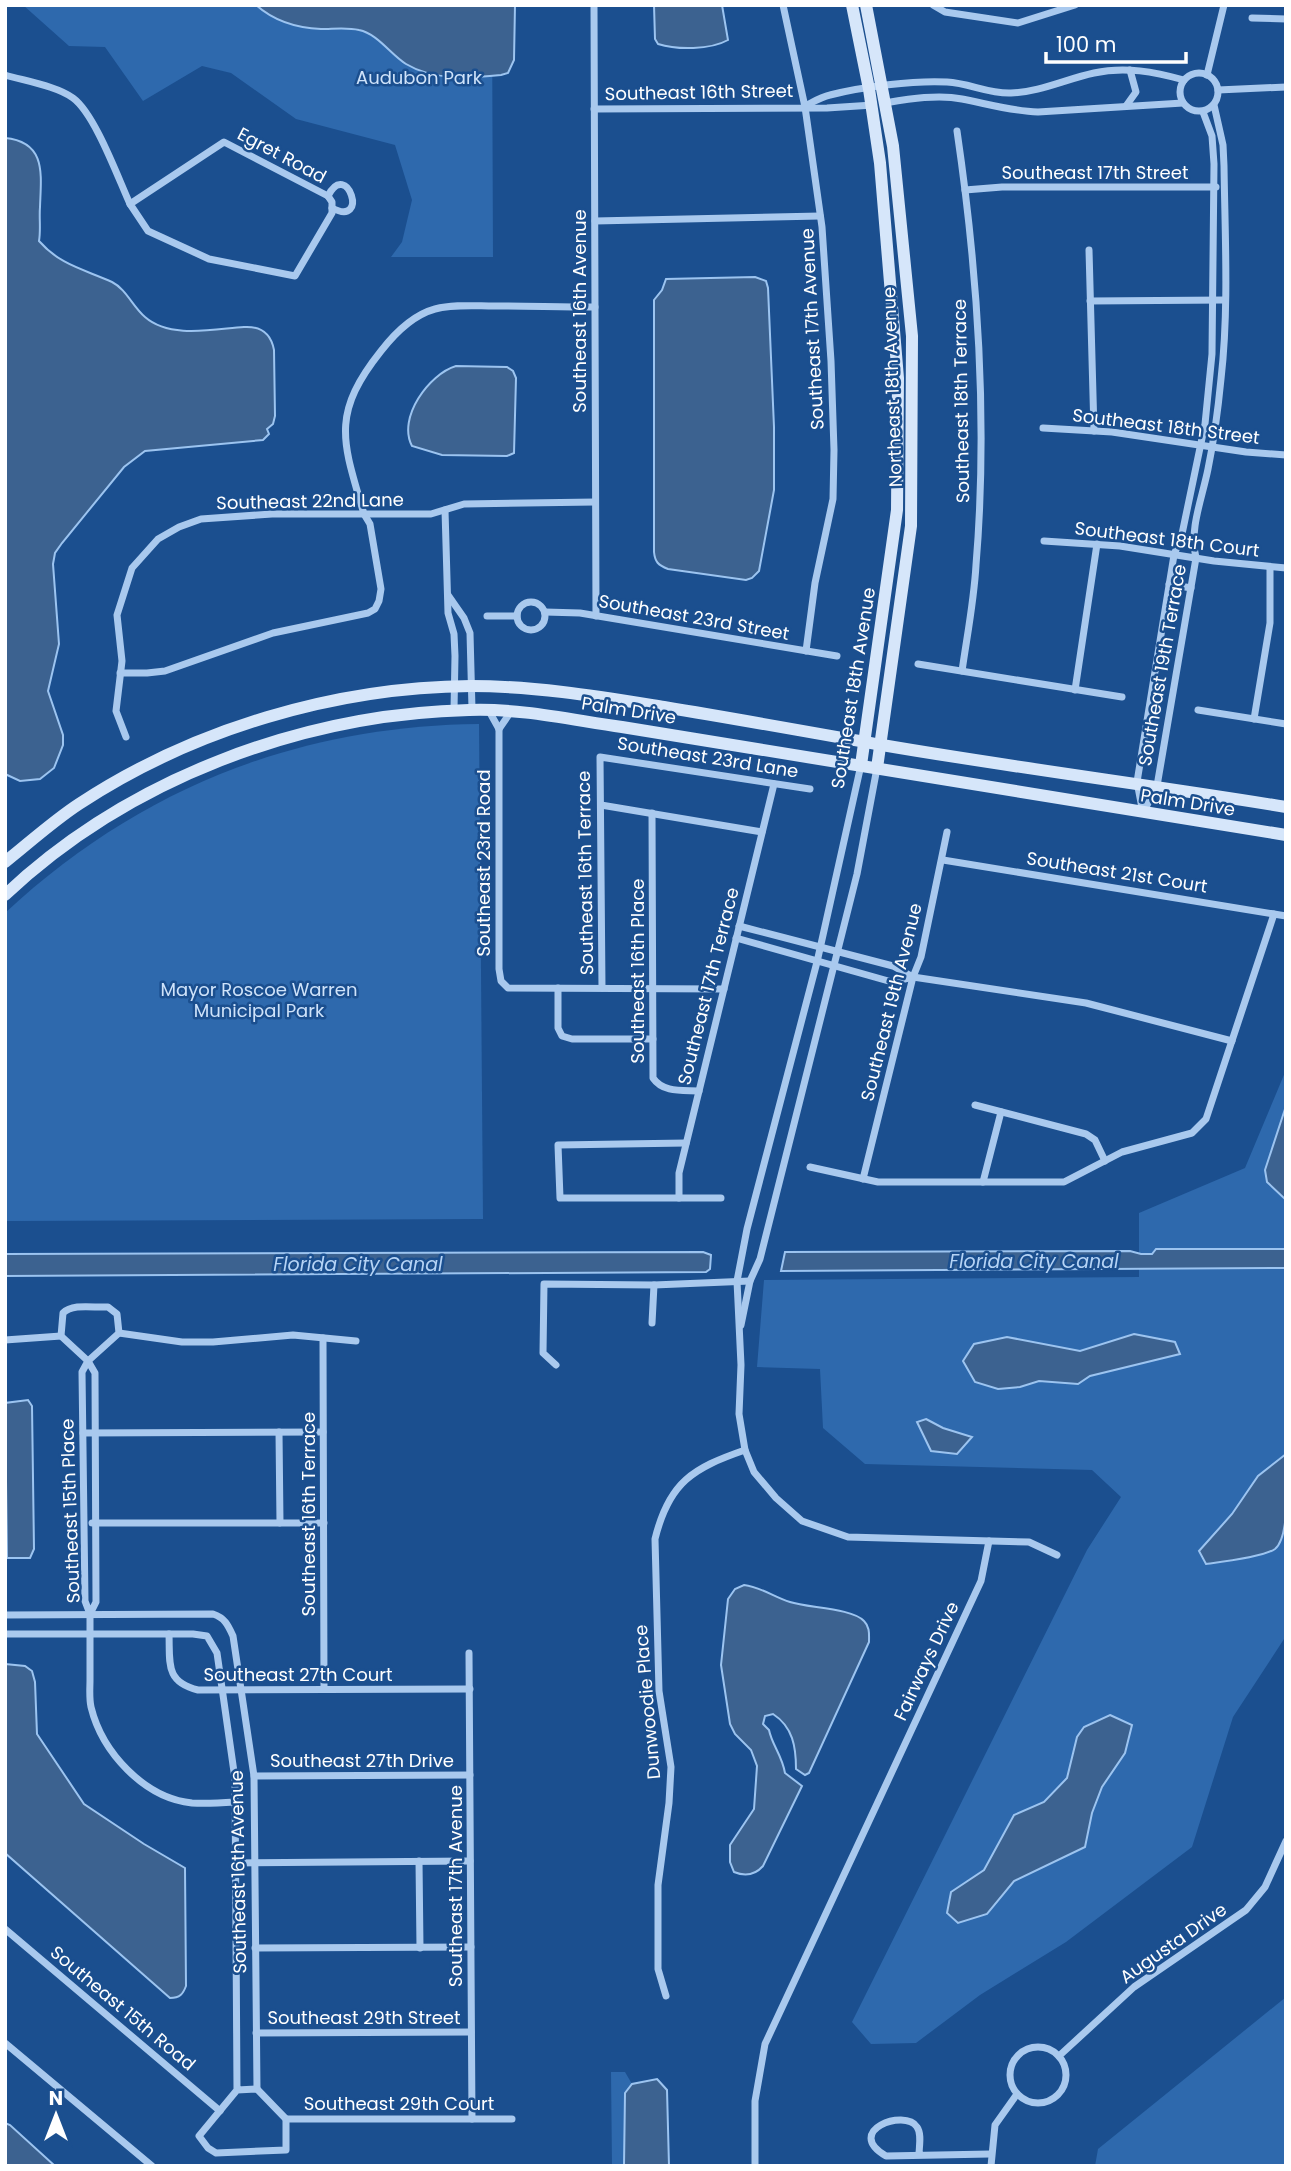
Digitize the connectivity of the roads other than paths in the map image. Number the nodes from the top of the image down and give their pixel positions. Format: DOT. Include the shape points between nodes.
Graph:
graph roads {
  1 [pos="594,5"];
  2 [pos="783,5"];
  3 [pos="852,5"];
  4 [pos="866,5"];
  5 [pos="1075,5"];
  6 [pos="1224,5"];
  7 [pos="934,6"];
  8 [pos="1252,18"];
  9 [pos="1286,19"];
  10 [pos="1130,70"];
  11 [pos="5,75"];
  12 [pos="1207,75"];
  13 [pos="1184,80"];
  14 [pos="1286,87"];
  15 [pos="875,88"];
  16 [pos="1218,90"];
  17 [pos="1183,103"];
  18 [pos="878,104"];
  19 [pos="1214,105"];
  20 [pos="1126,106"];
  21 [pos="805,107"];
  22 [pos="594,109"];
  23 [pos="1203,111"];
  24 [pos="957,131"];
  25 [pos="1214,187"];
  26 [pos="1224,187"];
  27 [pos="965,190"];
  28 [pos="328,196"];
  29 [pos="130,204"];
  30 [pos="332,208"];
  31 [pos="820,216"];
  32 [pos="595,221"];
  33 [pos="1089,250"];
  34 [pos="1214,300"];
  35 [pos="1225,300"];
  36 [pos="1090,301"];
  37 [pos="595,307"];
  38 [pos="1043,428"];
  39 [pos="1094,431"];
  40 [pos="1201,445"];
  41 [pos="1212,447"];
  42 [pos="1286,455"];
  43 [pos="595,502"];
  44 [pos="446,510"];
  45 [pos="364,514"];
  46 [pos="1044,541"];
  47 [pos="1097,544"];
  48 [pos="1174,555"];
  49 [pos="1196,558"];
  50 [pos="1270,567"];
  51 [pos="1286,568"];
  52 [pos="1169,584"];
  53 [pos="1191,588"];
  54 [pos="448,594"];
  55 [pos="545,612"];
  56 [pos="487,616"];
  57 [pos="517,616"];
  58 [pos="596,616"];
  59 [pos="806,652"];
  60 [pos="837,656"];
  61 [pos="918,664"];
  62 [pos="962,671"];
  63 [pos="120,673"];
  64 [pos="471,686"];
  65 [pos="454,687"];
  66 [pos="1075,690"];
  67 [pos="1122,697"];
  68 [pos="472,709"];
  69 [pos="454,710"];
  70 [pos="1198,710"];
  71 [pos="489,711"];
  72 [pos="510,713"];
  73 [pos="1254,719"];
  74 [pos="1286,724"];
  75 [pos="499,729"];
  76 [pos="126,737"];
  77 [pos="864,742"];
  78 [pos="880,744"];
  79 [pos="600,757"];
  80 [pos="860,765"];
  81 [pos="877,768"];
  82 [pos="1136,782"];
  83 [pos="774,783"];
  84 [pos="1157,786"];
  85 [pos="810,789"];
  86 [pos="601,805"];
  87 [pos="1286,807"];
  88 [pos="652,813"];
  89 [pos="1143,813"];
  90 [pos="762,832"];
  91 [pos="947,832"];
  92 [pos="1286,835"];
  93 [pos="943,860"];
  94 [pos="5,862"];
  95 [pos="5,895"];
  96 [pos="1274,914"];
  97 [pos="1286,916"];
  98 [pos="739,926"];
  99 [pos="736,938"];
  100 [pos="821,947"];
  101 [pos="838,951"];
  102 [pos="817,962"];
  103 [pos="834,966"];
  104 [pos="913,977"];
  105 [pos="558,988"];
  106 [pos="602,988"];
  107 [pos="653,988"];
  108 [pos="724,989"];
  109 [pos="653,1039"];
  110 [pos="1232,1041"];
  111 [pos="699,1091"];
  112 [pos="975,1105"];
  113 [pos="1001,1112"];
  114 [pos="686,1143"];
  115 [pos="1105,1161"];
  116 [pos="810,1167"];
  117 [pos="863,1179"];
  118 [pos="983,1182"];
  119 [pos="678,1198"];
  120 [pos="721,1198"];
  121 [pos="737,1281"];
  122 [pos="750,1281"];
  123 [pos="654,1285"];
  124 [pos="652,1323"];
  125 [pos="739,1332"];
  126 [pos="118,1333"];
  127 [pos="61,1336"];
  128 [pos="323,1338"];
  129 [pos="5,1340"];
  130 [pos="356,1340"];
  131 [pos="88,1361"];
  132 [pos="556,1365"];
  133 [pos="279,1432"];
  134 [pos="323,1432"];
  135 [pos="83,1433"];
  136 [pos="96,1433"];
  137 [pos="745,1450"];
  138 [pos="84,1523"];
  139 [pos="96,1523"];
  140 [pos="280,1523"];
  141 [pos="324,1523"];
  142 [pos="989,1541"];
  143 [pos="1057,1555"];
  144 [pos="90,1614"];
  145 [pos="5,1615"];
  146 [pos="5,1634"];
  147 [pos="90,1634"];
  148 [pos="169,1634"];
  149 [pos="469,1653"];
  150 [pos="324,1689"];
  151 [pos="470,1689"];
  152 [pos="222,1690"];
  153 [pos="241,1690"];
  154 [pos="470,1775"];
  155 [pos="254,1776"];
  156 [pos="235,1802"];
  157 [pos="1286,1841"];
  158 [pos="419,1861"];
  159 [pos="470,1861"];
  160 [pos="236,1863"];
  161 [pos="255,1863"];
  162 [pos="5,1929"];
  163 [pos="471,1947"];
  164 [pos="255,1948"];
  165 [pos="420,1948"];
  166 [pos="666,1996"];
  167 [pos="471,2032"];
  168 [pos="256,2034"];
  169 [pos="5,2043"];
  170 [pos="1059,2056"];
  171 [pos="257,2089"];
  172 [pos="237,2090"];
  173 [pos="1017,2094"];
  174 [pos="220,2111"];
  175 [pos="286,2119"];
  176 [pos="471,2119"];
  177 [pos="512,2119"];
  178 [pos="990,2154"];
  179 [pos="919,2155"];
  180 [pos="152,2166"];
  181 [pos="755,2166"];
  182 [pos="990,2166"];
  1 -- 22 [label="street, Southeast 16th Avenue"];
  2 -- 21 [label="street, Southeast 17th Avenue"];
  3 -- 15 [label="main road, Northeast 18th Avenue"];
  4 -- 15 [label="main road, Northeast 18th Avenue"];
  5 -- 7 [label="street" via="1018,23 945,12"];
  6 -- 12 [label="street"];
  8 -- 9 [label="street"];
  10 -- 13 [label="street, Southeast 16th Street"];
  10 -- 15 [label="street, Southeast 16th Street" via="1095,72 1010,93 949,82"];
  10 -- 20 [label="street" via="1136,92"];
  11 -- 29 [label="street, Egret Road" via="74,98 96,127"];
  12 -- 13 [label="street" via="1196,73"];
  12 -- 16 [label="street"];
  13 -- 17 [label="street"];
  14 -- 16 [label="street"];
  15 -- 18 [label="main road, Northeast 18th Avenue"];
  15 -- 21 [label="street, Southeast 16th Street" via="828,95"];
  16 -- 19 [label="street"];
  17 -- 20 [label="street, Southeast 16th Street"];
  17 -- 23 [label="street" via="1190,110"];
  18 -- 20 [label="street, Southeast 16th Street" via="959,98 1038,113"];
  18 -- 21 [label="street, Southeast 16th Street"];
  18 -- 77 [label="main road, Southeast 18th Avenue" via="898,378 897,510"];
  18 -- 78 [label="main road, Northeast 18th Avenue" via="893,146 912,336 913,501"];
  19 -- 23 [label="street"];
  19 -- 26 [label="street, Southeast 19th Terrace" via="1223,145"];
  21 -- 22 [label="street, Southeast 16th Street"];
  21 -- 31 [label="street, Southeast 17th Avenue"];
  22 -- 32 [label="street, Southeast 16th Avenue"];
  23 -- 25 [label="street, Southeast 19th Terrace" via="1212,136"];
  24 -- 27 [label="street, Southeast 18th Terrace"];
  25 -- 26 [label="street, Southeast 17th Street"];
  25 -- 27 [label="street, Southeast 17th Street"];
  25 -- 34 [label="street, Southeast 19th Terrace"];
  26 -- 35 [label="street, Southeast 19th Terrace"];
  27 -- 62 [label="street, Southeast 18th Terrace" via="981,425 976,568"];
  28 -- 29 [label="street, Egret Road" via="224,142"];
  28 -- 30 [label="street, Egret Road"];
  28 -- 30 [label="street" via="340,186 353,195 347,209"];
  29 -- 30 [label="street, Egret Road" via="148,231 209,260 295,276"];
  31 -- 32 [label="street"];
  31 -- 59 [label="street, Southeast 17th Avenue" via="829,305 834,450 832,499"];
  32 -- 37 [label="street, Southeast 16th Avenue"];
  33 -- 36 [label="street"];
  34 -- 35 [label="street"];
  34 -- 36 [label="street"];
  34 -- 40 [label="street, Southeast 19th Terrace" via="1210,388"];
  35 -- 41 [label="street, Southeast 19th Terrace" via="1222,377"];
  36 -- 39 [label="street"];
  37 -- 43 [label="street, Southeast 16th Avenue"];
  37 -- 45 [label="street" via="435,309 395,333 362,375 349,402 345,444"];
  38 -- 39 [label="street, Southeast 18th Street"];
  39 -- 40 [label="street, Southeast 18th Street"];
  40 -- 41 [label="street, Southeast 18th Street"];
  40 -- 48 [label="street, Southeast 19th Terrace"];
  41 -- 42 [label="street, Southeast 18th Street"];
  41 -- 49 [label="street, Southeast 19th Terrace" via="1193,536"];
  43 -- 44 [label="street, Southeast 22nd Lane" via="464,504"];
  43 -- 58 [label="street, Southeast 16th Avenue"];
  44 -- 45 [label="street, Southeast 22nd Lane"];
  44 -- 54 [label="street"];
  45 -- 63 [label="street, Southeast 22nd Lane" via="201,519 158,539 132,568 125,586 117,615"];
  45 -- 63 [label="street" via="370,524 380,589 375,609 273,633 165,671"];
  46 -- 47 [label="street, Southeast 18th Court"];
  47 -- 48 [label="street, Southeast 18th Court"];
  47 -- 66 [label="street"];
  48 -- 49 [label="street, Southeast 18th Court"];
  48 -- 52 [label="street, Southeast 19th Terrace"];
  49 -- 50 [label="street, Southeast 18th Court"];
  49 -- 53 [label="street, Southeast 19th Terrace"];
  50 -- 51 [label="street, Southeast 18th Court"];
  50 -- 73 [label="street" via="1269,623"];
  52 -- 53 [label="street"];
  52 -- 82 [label="street, Southeast 19th Terrace"];
  53 -- 84 [label="street, Southeast 19th Terrace"];
  54 -- 64 [label="street" via="470,633"];
  54 -- 65 [label="street"];
  55 -- 57 [label="street" via="532,602 520,608"];
  55 -- 57 [label="street" via="545,622 533,630 520,625"];
  55 -- 58 [label="street, Southeast 23rd Street"];
  56 -- 57 [label="street"];
  58 -- 59 [label="street, Southeast 23rd Street"];
  59 -- 60 [label="street, Southeast 23rd Street"];
  61 -- 62 [label="street"];
  62 -- 66 [label="street"];
  63 -- 76 [label="street, Southeast 22nd Lane" via="116,711"];
  64 -- 65 [label="main road, Palm Drive"];
  64 -- 68 [label="street"];
  64 -- 77 [label="main road, Palm Drive" via="624,700"];
  65 -- 69 [label="street"];
  65 -- 94 [label="main road, Palm Drive" via="331,700 204,740 136,771 78,805"];
  66 -- 67 [label="street"];
  68 -- 69 [label="main road, Palm Drive"];
  68 -- 71 [label="main road, Palm Drive"];
  69 -- 95 [label="main road, Palm Drive" via="352,723 259,745 222,760 146,794 86,830"];
  70 -- 73 [label="street"];
  71 -- 72 [label="main road, Palm Drive"];
  71 -- 75 [label="street, Southeast 23rd Road"];
  72 -- 75 [label="street"];
  72 -- 80 [label="main road, Palm Drive"];
  73 -- 74 [label="street"];
  75 -- 105 [label="street, Southeast 23rd Road" via="501,981 508,988"];
  77 -- 78 [label="main road, Palm Drive"];
  77 -- 80 [label="main road, Southeast 18th Avenue"];
  78 -- 81 [label="main road, Northeast 18th Avenue"];
  78 -- 82 [label="main road, Palm Drive"];
  79 -- 83 [label="street, Southeast 23rd Lane"];
  79 -- 86 [label="street, Southeast 16th Terrace"];
  80 -- 81 [label="main road, Palm Drive"];
  80 -- 100 [label="street, Southeast 18th Avenue"];
  81 -- 89 [label="main road, Palm Drive"];
  81 -- 101 [label="street, Southeast 18th Avenue"];
  82 -- 84 [label="main road, Palm Drive"];
  82 -- 89 [label="street, Southeast 19th Terrace"];
  83 -- 85 [label="street, Southeast 23rd Lane"];
  83 -- 90 [label="street, Southeast 17th Terrace"];
  84 -- 87 [label="main road, Palm Drive"];
  84 -- 89 [label="street, Southeast 19th Terrace"];
  86 -- 88 [label="street"];
  86 -- 106 [label="street, Southeast 16th Terrace"];
  88 -- 90 [label="street"];
  88 -- 107 [label="street, Southeast 16th Place"];
  89 -- 92 [label="main road, Palm Drive"];
  90 -- 98 [label="street, Southeast 17th Terrace"];
  91 -- 93 [label="street, Southeast 19th Avenue"];
  93 -- 96 [label="street, Southeast 21st Court"];
  93 -- 104 [label="street, Southeast 19th Avenue"];
  96 -- 97 [label="street, Southeast 21st Court"];
  96 -- 110 [label="street"];
  98 -- 99 [label="street, Southeast 17th Terrace"];
  98 -- 100 [label="street"];
  99 -- 102 [label="street"];
  99 -- 108 [label="street, Southeast 17th Terrace"];
  100 -- 101 [label="street"];
  100 -- 102 [label="street, Southeast 18th Avenue"];
  101 -- 103 [label="street, Southeast 18th Avenue"];
  101 -- 104 [label="street" via="893,966"];
  102 -- 103 [label="street"];
  102 -- 121 [label="street, Southeast 18th Avenue"];
  103 -- 104 [label="street" via="892,982"];
  103 -- 122 [label="street, Southeast 18th Avenue" via="760,1259"];
  104 -- 110 [label="street" via="1086,1003"];
  104 -- 117 [label="street, Southeast 19th Avenue"];
  105 -- 106 [label="street, Southeast 23rd Road"];
  105 -- 109 [label="street" via="562,1036"];
  106 -- 107 [label="street, Southeast 23rd Road"];
  107 -- 108 [label="street, Southeast 23rd Road"];
  107 -- 109 [label="street, Southeast 16th Place"];
  108 -- 111 [label="street, Southeast 17th Terrace"];
  109 -- 111 [label="street, Southeast 16th Place" via="653,1078 658,1085"];
  110 -- 115 [label="street" via="1206,1119 1192,1133"];
  111 -- 114 [label="street, Southeast 17th Terrace"];
  112 -- 113 [label="street"];
  113 -- 115 [label="street" via="1086,1134 1095,1140"];
  113 -- 118 [label="street"];
  114 -- 119 [label="street, Southeast 17th Terrace"];
  114 -- 119 [label="street" via="558,1145 560,1198"];
  115 -- 118 [label="street" via="1064,1182"];
  116 -- 117 [label="street"];
  117 -- 118 [label="street"];
  119 -- 120 [label="street"];
  121 -- 122 [label="street"];
  121 -- 123 [label="street"];
  121 -- 125 [label="street"];
  122 -- 125 [label="street"];
  123 -- 124 [label="street"];
  123 -- 132 [label="street" via="544,1284 543,1353"];
  125 -- 137 [label="street" via="739,1414"];
  126 -- 127 [label="street" via="113,1309 74,1308 63,1313"];
  126 -- 128 [label="street" via="182,1342 293,1335"];
  126 -- 131 [label="street"];
  127 -- 129 [label="street"];
  127 -- 131 [label="street"];
  128 -- 130 [label="street"];
  128 -- 134 [label="street, Southeast 16th Terrace"];
  131 -- 135 [label="street, Southeast 15th Place" via="82,1372"];
  131 -- 136 [label="street, Southeast 15th Place" via="95,1373"];
  133 -- 134 [label="street"];
  133 -- 136 [label="street"];
  133 -- 140 [label="street"];
  134 -- 141 [label="street, Southeast 16th Terrace"];
  135 -- 136 [label="street"];
  135 -- 138 [label="street, Southeast 15th Place"];
  136 -- 139 [label="street, Southeast 15th Place"];
  137 -- 142 [label="street" via="754,1472 802,1521 848,1537"];
  137 -- 166 [label="street, Dunwoodie Place" via="714,1461 679,1484 655,1539 659,1691 671,1767 658,1885 658,1969"];
  138 -- 139 [label="street"];
  138 -- 144 [label="street, Southeast 15th Place" via="85,1601"];
  139 -- 140 [label="street"];
  139 -- 144 [label="street, Southeast 15th Place" via="96,1602"];
  140 -- 141 [label="street"];
  141 -- 150 [label="street, Southeast 16th Terrace"];
  142 -- 143 [label="street" via="1028,1542"];
  142 -- 181 [label="street, Fairways Drive" via="981,1581 765,2044 755,2101"];
  144 -- 145 [label="street"];
  144 -- 147 [label="street"];
  144 -- 153 [label="street, Southeast 16th Avenue" via="221,1617 233,1636"];
  146 -- 147 [label="street"];
  147 -- 148 [label="street"];
  147 -- 156 [label="street" via="90,1705 113,1753 136,1777 170,1798 192,1803"];
  148 -- 152 [label="street, Southeast 16th Avenue" via="207,1636 217,1653"];
  148 -- 152 [label="street, Southeast 27th Court" via="176,1681 198,1690"];
  149 -- 151 [label="street, Southeast 17th Avenue"];
  150 -- 151 [label="street, Southeast 27th Court"];
  150 -- 153 [label="street, Southeast 27th Court"];
  151 -- 154 [label="street, Southeast 17th Avenue"];
  152 -- 153 [label="street, Southeast 27th Court"];
  152 -- 156 [label="street, Southeast 16th Avenue"];
  153 -- 155 [label="street, Southeast 16th Avenue"];
  154 -- 155 [label="street, Southeast 27th Drive"];
  154 -- 159 [label="street, Southeast 17th Avenue"];
  155 -- 161 [label="street, Southeast 16th Avenue"];
  156 -- 160 [label="street, Southeast 16th Avenue"];
  157 -- 170 [label="street, Augusta Drive" via="1265,1887 1246,1910 1134,1986"];
  158 -- 159 [label="street"];
  158 -- 161 [label="street"];
  158 -- 165 [label="street"];
  159 -- 163 [label="street, Southeast 17th Avenue"];
  160 -- 161 [label="street"];
  160 -- 172 [label="street, Southeast 16th Avenue"];
  161 -- 164 [label="street, Southeast 16th Avenue"];
  162 -- 174 [label="street, Southeast 15th Road"];
  163 -- 165 [label="street"];
  163 -- 167 [label="street, Southeast 17th Avenue"];
  164 -- 165 [label="street"];
  164 -- 168 [label="street, Southeast 16th Avenue"];
  167 -- 168 [label="street, Southeast 29th Street"];
  167 -- 176 [label="street, Southeast 17th Avenue"];
  168 -- 171 [label="street, Southeast 16th Avenue"];
  169 -- 180 [label="street"];
  170 -- 173 [label="street" via="1032,2048 1016,2058 1010,2072"];
  170 -- 173 [label="street" via="1066,2072 1057,2096 1041,2103"];
  171 -- 172 [label="street"];
  171 -- 175 [label="street"];
  172 -- 174 [label="street"];
  173 -- 178 [label="street" via="995,2125"];
  174 -- 175 [label="street" via="199,2136 216,2153 286,2150"];
  175 -- 176 [label="street, Southeast 29th Court"];
  176 -- 177 [label="street, Southeast 29th Court"];
  178 -- 179 [label="street"];
  178 -- 182 [label="street"];
  179 -- 179 [label="street" via="886,2156 876,2150 874,2130 890,2121 911,2122 920,2135"];
}
